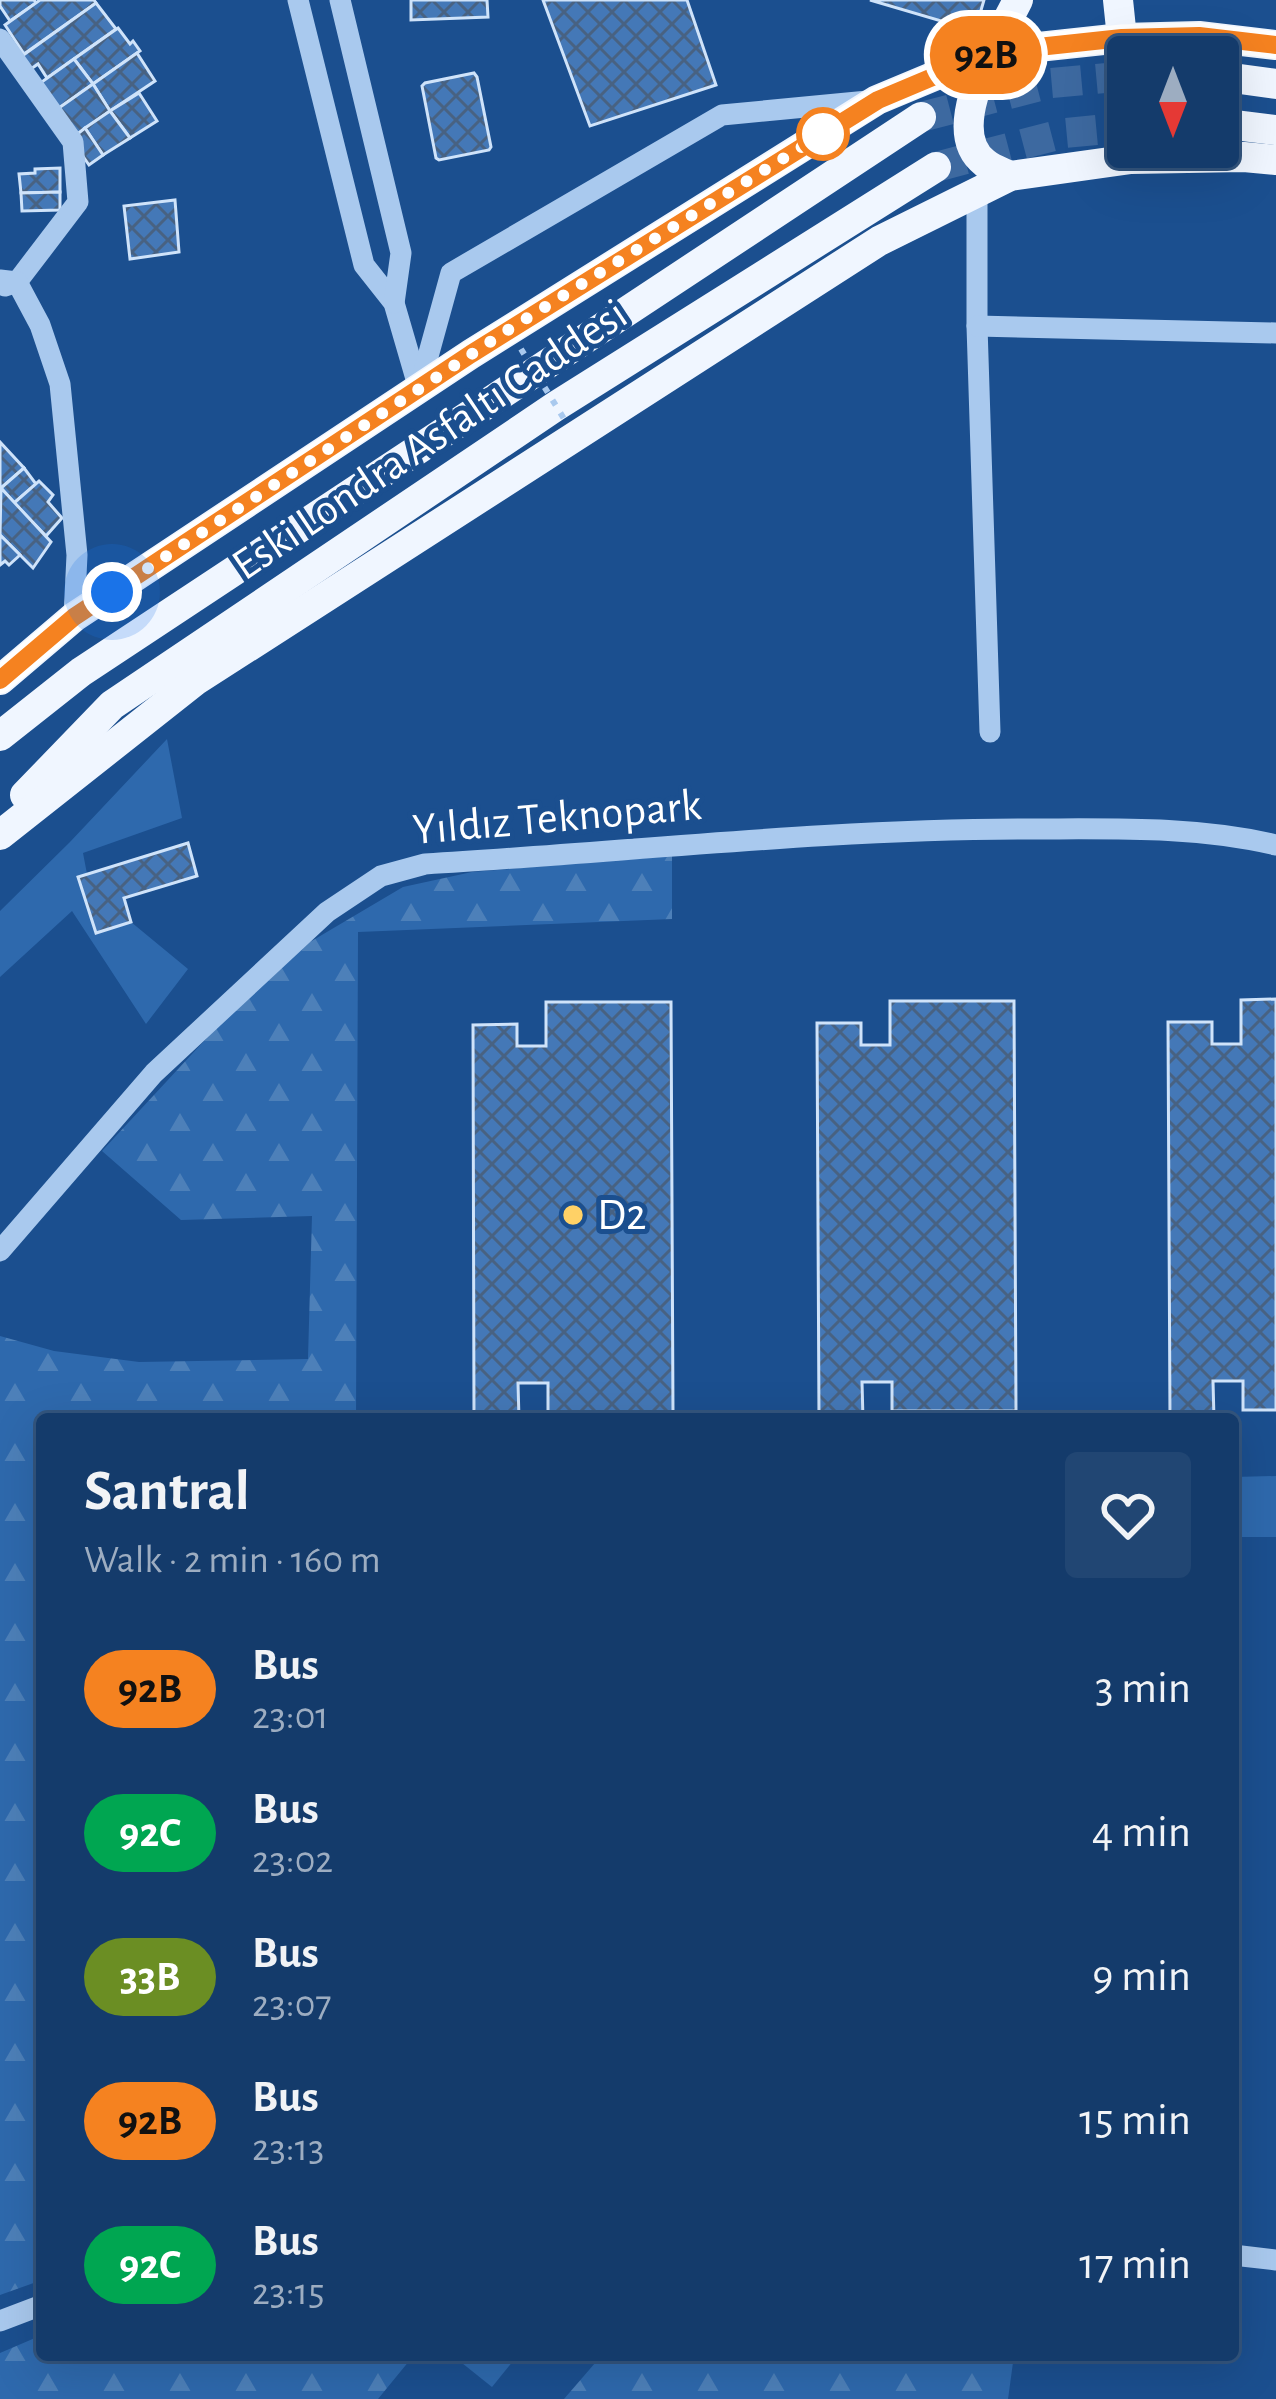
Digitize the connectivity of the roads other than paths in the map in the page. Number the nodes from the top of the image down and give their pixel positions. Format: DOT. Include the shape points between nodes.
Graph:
graph roads {
  1 [pos="298,0"];
  2 [pos="340,0"];
  3 [pos="1018,0"];
  4 [pos="1118,0"];
  5 [pos="1126,36"];
  6 [pos="0,39"];
  7 [pos="1239,41"];
  8 [pos="1276,45"];
  9 [pos="1107,48"];
  10 [pos="992,52"];
  11 [pos="1239,79"];
  12 [pos="1276,84"];
  13 [pos="878,100"];
  14 [pos="921,117"];
  15 [pos="1239,126"];
  16 [pos="1276,130"];
  17 [pos="1239,157"];
  18 [pos="1107,158"];
  19 [pos="1276,160"];
  20 [pos="936,167"];
  21 [pos="1010,176"];
  22 [pos="977,192"];
  23 [pos="6,284"];
  24 [pos="394,303"];
  25 [pos="977,326"];
  26 [pos="1276,333"];
  27 [pos="419,389"];
  28 [pos="74,617"];
  29 [pos="0,680"];
  30 [pos="990,732"];
  31 [pos="0,736"];
  32 [pos="0,821"];
  33 [pos="0,835"];
  34 [pos="1276,845"];
  35 [pos="0,1251"];
  36 [pos="1239,2256"];
  37 [pos="1276,2260"];
  38 [pos="36,2307"];
  39 [pos="0,2321"];
  1 -- 24 [label="street" via="364,266"];
  2 -- 24 [label="street" via="401,253"];
  3 -- 10 [label="main road"];
  4 -- 5 [label="main road"];
  6 -- 23 [label="street" via="73,142 78,202"];
  7 -- 8 [label="main road"];
  9 -- 10 [label="main road"];
  10 -- 13 [label="main road"];
  10 -- 21 [label="main road" via="976,82 969,137 982,162"];
  11 -- 12 [label="main road"];
  13 -- 27 [label="main road"];
  13 -- 27 [label="street" via="722,115 451,273"];
  14 -- 31 [label="main road, Eski Londra Asfaltı Caddesi" via="81,672"];
  15 -- 16 [label="main road"];
  17 -- 19 [label="main road"];
  18 -- 21 [label="main road"];
  20 -- 32 [label="main road, Eski Londra Asfaltı Caddesi" via="556,406 112,705"];
  21 -- 22 [label="main road"];
  22 -- 25 [label="street"];
  22 -- 33 [label="main road" via="879,241 195,681"];
  23 -- 28 [label="street" via="40,325 61,384 77,555"];
  24 -- 27 [label="street"];
  25 -- 26 [label="street"];
  25 -- 30 [label="street"];
  27 -- 28 [label="main road"];
  28 -- 29 [label="main road"];
  34 -- 35 [label="street, Yıldız Teknopark" via="1198,832 929,831 425,864 381,876 327,912 154,1073"];
  36 -- 37 [label="street"];
  38 -- 39 [label="street"];
}
